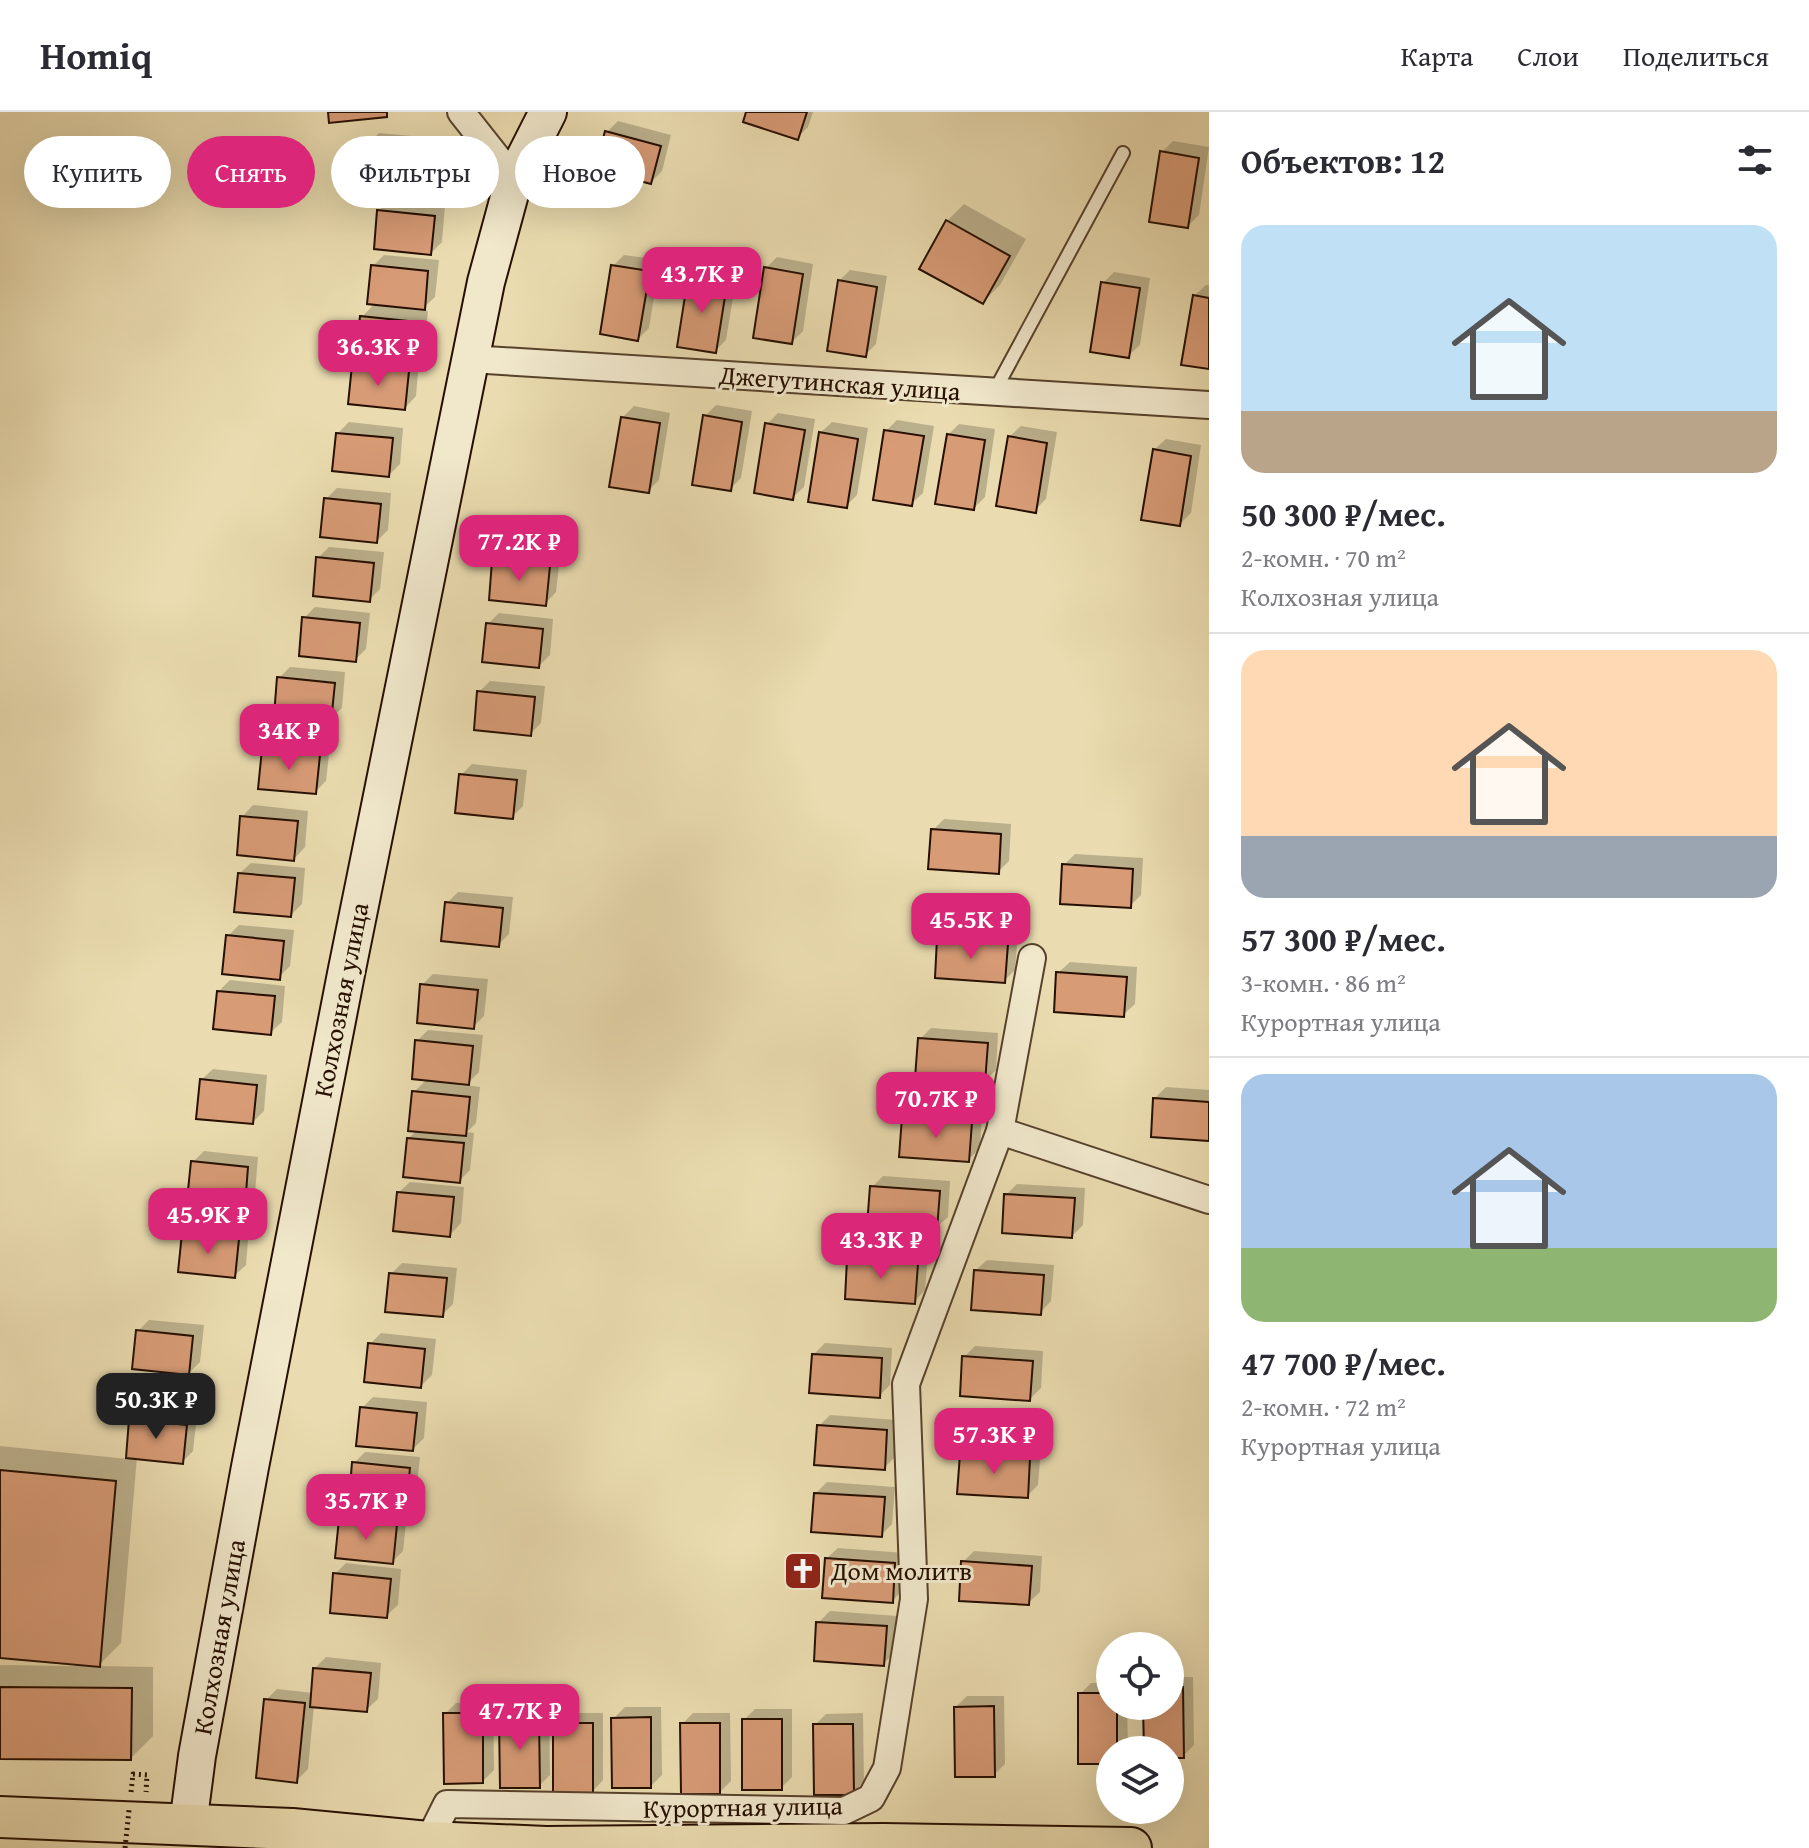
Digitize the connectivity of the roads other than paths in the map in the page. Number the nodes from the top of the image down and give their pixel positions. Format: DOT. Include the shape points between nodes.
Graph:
graph roads {
  1 [pos="461,112"];
  2 [pos="548,112"];
  3 [pos="1123,153"];
  4 [pos="514,179"];
  5 [pos="470,359"];
  6 [pos="994,392"];
  7 [pos="1209,405"];
  8 [pos="1032,958"];
  9 [pos="1000,1131"];
  10 [pos="1209,1200"];
  11 [pos="0,1817"];
  12 [pos="188,1825"];
  13 [pos="113,1832"];
  14 [pos="428,1842"];
  15 [pos="546,1847"];
  16 [pos="1131,1848"];
  1 -- 4 [label="street"];
  2 -- 4 [label="main road, Колхозная улица"];
  3 -- 6 [label="lane"];
  4 -- 5 [label="main road, Колхозная улица"];
  5 -- 6 [label="street, Джегутинская улица"];
  5 -- 12 [label="main road, Колхозная улица" via="262,1405"];
  6 -- 7 [label="street, Джегутинская улица"];
  8 -- 9 [label="street, Курортная улица"];
  9 -- 10 [label="street"];
  9 -- 14 [label="street, Курортная улица" via="906,1384 914,1599 887,1768 871,1798 844,1811 447,1804"];
  11 -- 13 [label="main road, Курортная улица"];
  12 -- 13 [label="main road, Курортная улица"];
  12 -- 14 [label="main road, Курортная улица"];
  14 -- 15 [label="main road, Курортная улица"];
  15 -- 16 [label="main road, Курортная улица"];
}
